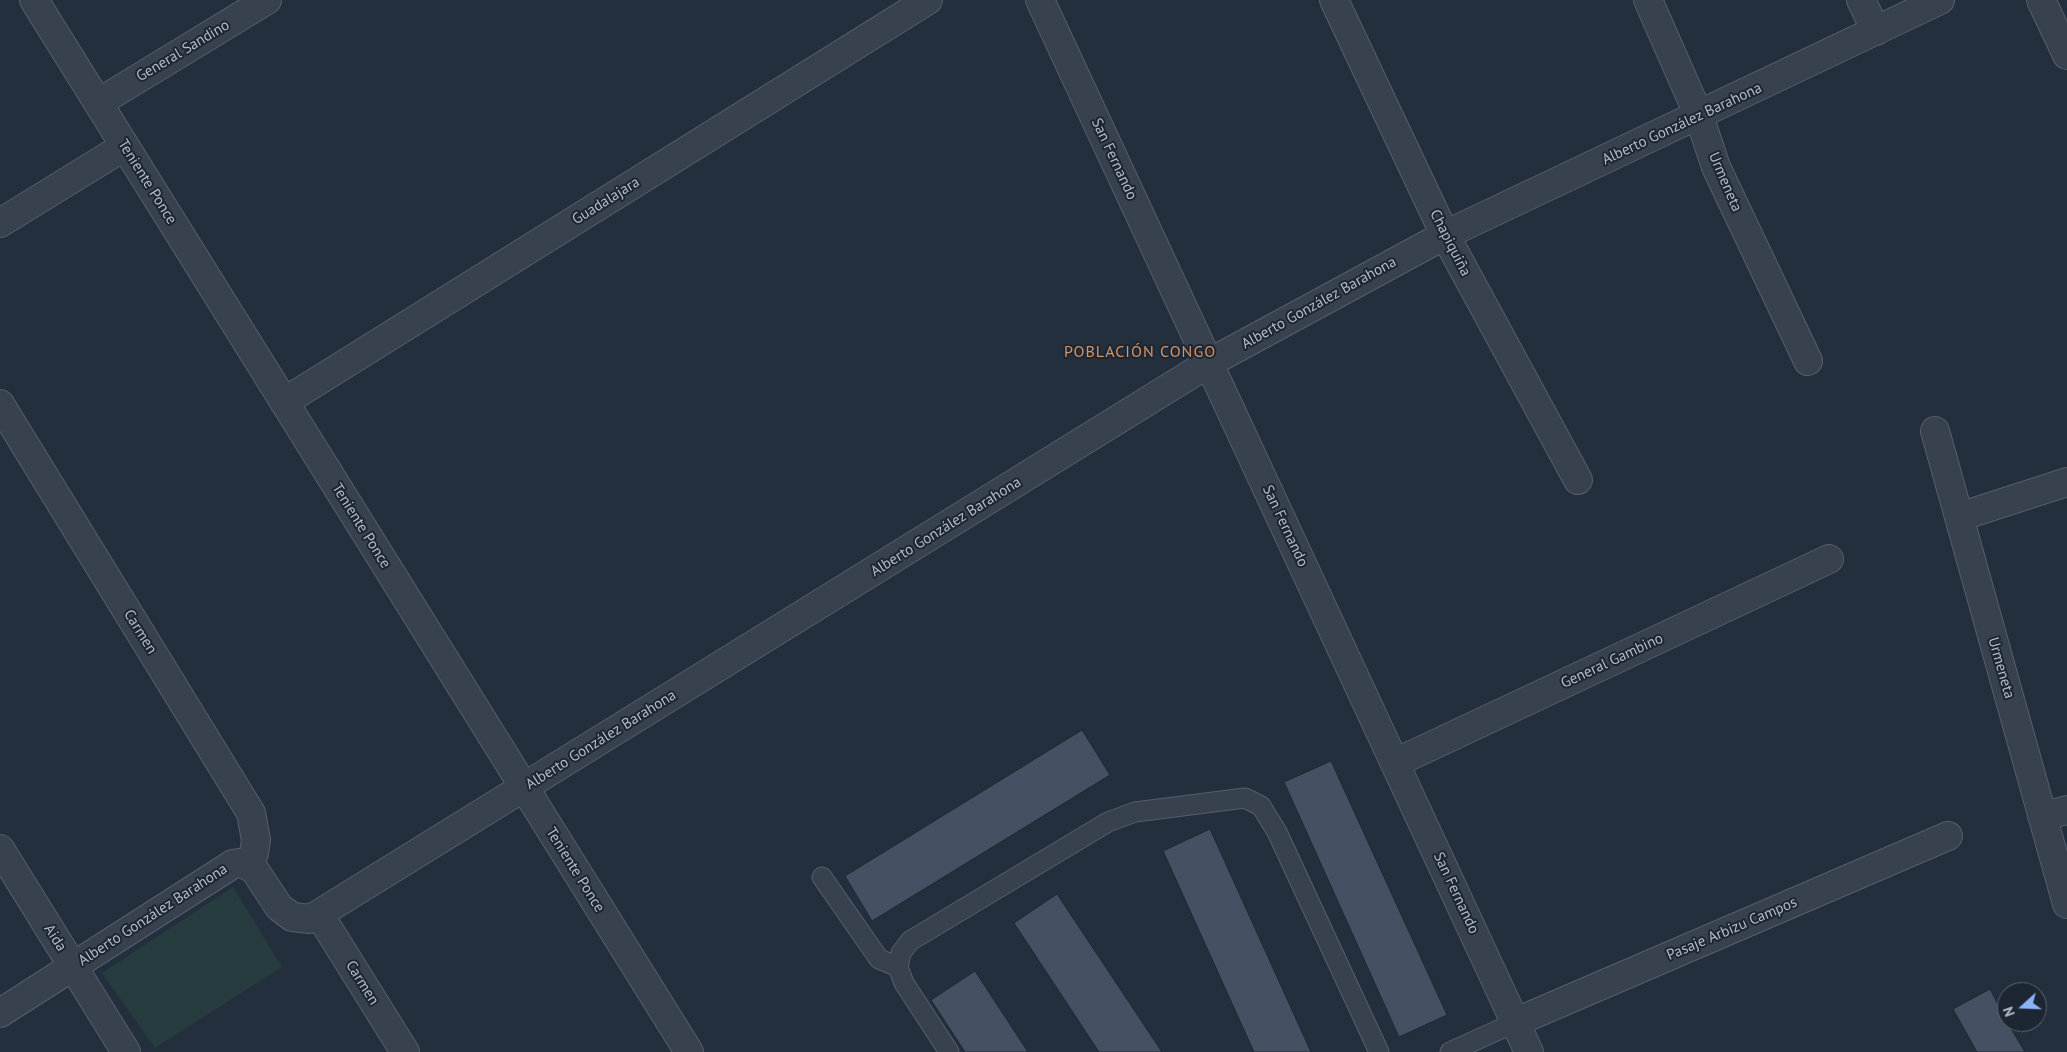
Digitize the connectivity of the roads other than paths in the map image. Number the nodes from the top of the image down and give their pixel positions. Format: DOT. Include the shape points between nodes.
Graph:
graph roads {
  1 [pos="34,0"];
  2 [pos="267,0"];
  3 [pos="928,0"];
  4 [pos="1040,0"];
  5 [pos="1334,0"];
  6 [pos="1648,0"];
  7 [pos="1861,0"];
  8 [pos="1940,0"];
  9 [pos="2041,0"];
  10 [pos="1876,31"];
  11 [pos="2067,55"];
  12 [pos="98,103"];
  13 [pos="1699,116"];
  14 [pos="125,146"];
  15 [pos="0,223"];
  16 [pos="1445,235"];
  17 [pos="1808,361"];
  18 [pos="1209,363"];
  19 [pos="284,402"];
  20 [pos="0,404"];
  21 [pos="1935,431"];
  22 [pos="1578,480"];
  23 [pos="2067,482"];
  24 [pos="1959,517"];
  25 [pos="1829,559"];
  26 [pos="1395,763"];
  27 [pos="524,788"];
  28 [pos="2055,813"];
  29 [pos="1948,836"];
  30 [pos="0,849"];
  31 [pos="248,865"];
  32 [pos="822,876"];
  33 [pos="2067,904"];
  34 [pos="319,914"];
  35 [pos="73,967"];
  36 [pos="898,967"];
  37 [pos="0,1013"];
  38 [pos="1516,1022"];
  39 [pos="1460,1050"];
  40 [pos="126,1052"];
  41 [pos="405,1052"];
  42 [pos="689,1052"];
  43 [pos="948,1052"];
  44 [pos="1379,1052"];
  45 [pos="1530,1052"];
  1 -- 12 [label="street, Teniente Ponce"];
  2 -- 12 [label="street, General Sandino"];
  3 -- 19 [label="street, Guadalajara"];
  4 -- 18 [label="street, San Fernando"];
  5 -- 16 [label="street, Chapiquiña"];
  6 -- 13 [label="street, Urmeneta"];
  7 -- 10 [label="street"];
  8 -- 10 [label="street, Alberto González Barahona"];
  9 -- 11 [label="street"];
  10 -- 13 [label="street, Alberto González Barahona"];
  12 -- 14 [label="street, Teniente Ponce"];
  13 -- 16 [label="street, Alberto González Barahona"];
  13 -- 17 [label="street, Urmeneta" via="1716,167"];
  14 -- 15 [label="street"];
  14 -- 19 [label="street, Teniente Ponce"];
  16 -- 18 [label="street, Alberto González Barahona"];
  16 -- 22 [label="street, Chapiquiña"];
  18 -- 26 [label="street, San Fernando"];
  18 -- 27 [label="street, Alberto González Barahona"];
  19 -- 27 [label="street, Teniente Ponce"];
  20 -- 31 [label="street, Carmen" via="251,812 256,840"];
  21 -- 24 [label="street, Urmeneta"];
  23 -- 24 [label="street"];
  24 -- 28 [label="street, Urmeneta"];
  25 -- 26 [label="street, General Gambino"];
  26 -- 38 [label="street, San Fernando"];
  27 -- 34 [label="street, Alberto González Barahona"];
  27 -- 42 [label="street, Teniente Ponce"];
  28 -- 33 [label="street, Urmeneta"];
  29 -- 38 [label="street, Pasaje Arbizu Campos"];
  30 -- 35 [label="street, Aida"];
  31 -- 34 [label="street, Alberto González Barahona" via="285,913 299,919 310,919"];
  31 -- 35 [label="street, Alberto González Barahona" via="233,864"];
  32 -- 36 [label="lane" via="879,959"];
  34 -- 41 [label="street, Carmen"];
  35 -- 37 [label="street, Alberto González Barahona"];
  35 -- 40 [label="street, Aida"];
  36 -- 43 [label="lane" via="904,983"];
  36 -- 44 [label="lane" via="900,953 910,941 1108,822 1135,812 1245,798 1261,806 1277,832"];
  38 -- 39 [label="lane"];
  38 -- 45 [label="street, San Fernando"];
}
